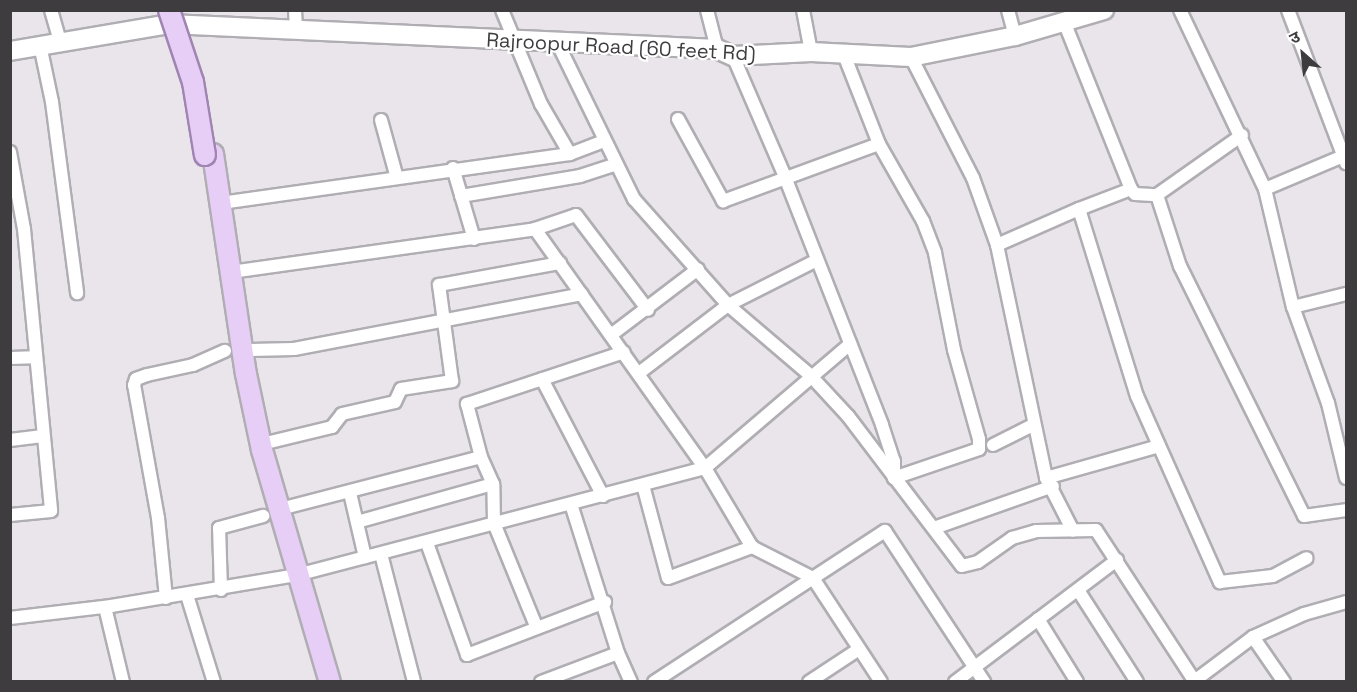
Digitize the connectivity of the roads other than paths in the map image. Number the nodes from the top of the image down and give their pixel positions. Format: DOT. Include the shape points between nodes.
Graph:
graph roads {
  1 [pos="51,10"];
  2 [pos="295,10"];
  3 [pos="502,10"];
  4 [pos="707,10"];
  5 [pos="803,10"];
  6 [pos="1008,10"];
  7 [pos="1180,10"];
  8 [pos="1288,10"];
  9 [pos="1092,13"];
  10 [pos="174,16"];
  11 [pos="1065,24"];
  12 [pos="296,32"];
  13 [pos="1015,36"];
  14 [pos="513,42"];
  15 [pos="61,44"];
  16 [pos="558,44"];
  17 [pos="40,45"];
  18 [pos="10,51"];
  19 [pos="811,52"];
  20 [pos="843,52"];
  21 [pos="725,53"];
  22 [pos="911,57"];
  23 [pos="678,119"];
  24 [pos="381,120"];
  25 [pos="1242,135"];
  26 [pos="604,141"];
  27 [pos="879,144"];
  28 [pos="10,152"];
  29 [pos="570,154"];
  30 [pos="1345,160"];
  31 [pos="616,164"];
  32 [pos="453,168"];
  33 [pos="785,177"];
  34 [pos="398,178"];
  35 [pos="1131,189"];
  36 [pos="1265,189"];
  37 [pos="1157,195"];
  38 [pos="461,196"];
  39 [pos="228,202"];
  40 [pos="1079,209"];
  41 [pos="24,228"];
  42 [pos="535,229"];
  43 [pos="10,231"];
  44 [pos="474,239"];
  45 [pos="997,245"];
  46 [pos="815,261"];
  47 [pos="560,263"];
  48 [pos="698,269"];
  49 [pos="238,271"];
  50 [pos="77,293"];
  51 [pos="582,294"];
  52 [pos="1347,294"];
  53 [pos="728,305"];
  54 [pos="1293,307"];
  55 [pos="648,310"];
  56 [pos="442,323"];
  57 [pos="611,335"];
  58 [pos="850,344"];
  59 [pos="250,350"];
  60 [pos="225,351"];
  61 [pos="624,352"];
  62 [pos="34,357"];
  63 [pos="10,358"];
  64 [pos="639,373"];
  65 [pos="810,375"];
  66 [pos="542,379"];
  67 [pos="1033,425"];
  68 [pos="43,436"];
  69 [pos="10,440"];
  70 [pos="266,443"];
  71 [pos="993,445"];
  72 [pos="1159,446"];
  73 [pos="481,457"];
  74 [pos="705,468"];
  75 [pos="894,478"];
  76 [pos="1347,478"];
  77 [pos="1050,482"];
  78 [pos="493,484"];
  79 [pos="643,485"];
  80 [pos="350,493"];
  81 [pos="603,495"];
  82 [pos="571,504"];
  83 [pos="284,508"];
  84 [pos="1347,510"];
  85 [pos="10,515"];
  86 [pos="263,516"];
  87 [pos="357,522"];
  88 [pos="494,523"];
  89 [pos="934,528"];
  90 [pos="1073,531"];
  91 [pos="427,543"];
  92 [pos="752,547"];
  93 [pos="381,554"];
  94 [pos="365,557"];
  95 [pos="1307,558"];
  96 [pos="1117,560"];
  97 [pos="290,575"];
  98 [pos="813,578"];
  99 [pos="221,590"];
  100 [pos="1078,590"];
  101 [pos="187,595"];
  102 [pos="166,598"];
  103 [pos="605,602"];
  104 [pos="1347,602"];
  105 [pos="105,607"];
  106 [pos="10,618"];
  107 [pos="1038,619"];
  108 [pos="536,626"];
  109 [pos="1253,637"];
  110 [pos="859,649"];
  111 [pos="618,652"];
  112 [pos="974,666"];
  113 [pos="123,681"];
  114 [pos="214,681"];
  115 [pos="319,681"];
  116 [pos="330,681"];
  117 [pos="414,681"];
  118 [pos="541,681"];
  119 [pos="632,681"];
  120 [pos="654,681"];
  121 [pos="812,681"];
  122 [pos="881,681"];
  123 [pos="955,681"];
  124 [pos="984,681"];
  125 [pos="1077,681"];
  126 [pos="1137,681"];
  127 [pos="1194,681"];
  128 [pos="1284,681"];
  1 -- 15 [label="street"];
  2 -- 12 [label="street"];
  3 -- 14 [label="street"];
  4 -- 21 [label="street"];
  5 -- 19 [label="street"];
  6 -- 13 [label="street"];
  7 -- 25 [label="street"];
  8 -- 30 [label="street"];
  9 -- 11 [label="main road, Rajroopur Road (60 feet Rd)"];
  10 -- 12 [label="main road, Rajroopur Road (60 feet Rd)"];
  10 -- 15 [label="main road, Rajroopur Road (60 feet Rd)"];
  10 -- 97 [label="main road" via="202,86 209,155 246,374"];
  11 -- 13 [label="main road, Rajroopur Road (60 feet Rd)"];
  11 -- 35 [label="street"];
  12 -- 14 [label="main road, Rajroopur Road (60 feet Rd)"];
  13 -- 22 [label="main road, Rajroopur Road (60 feet Rd)"];
  14 -- 16 [label="main road, Rajroopur Road (60 feet Rd)"];
  14 -- 29 [label="street"];
  15 -- 17 [label="main road, Rajroopur Road (60 feet Rd)"];
  16 -- 21 [label="main road, Rajroopur Road (60 feet Rd)"];
  16 -- 26 [label="street"];
  17 -- 18 [label="main road, Rajroopur Road (60 feet Rd)"];
  17 -- 50 [label="street" via="52,102"];
  19 -- 20 [label="main road, Rajroopur Road (60 feet Rd)"];
  19 -- 21 [label="main road, Rajroopur Road (60 feet Rd)"];
  20 -- 22 [label="main road, Rajroopur Road (60 feet Rd)"];
  20 -- 27 [label="street"];
  21 -- 33 [label="street"];
  22 -- 45 [label="street" via="973,178"];
  23 -- 33 [label="street" via="723,201"];
  24 -- 34 [label="street"];
  25 -- 36 [label="street"];
  25 -- 37 [label="street"];
  26 -- 29 [label="street"];
  26 -- 31 [label="street"];
  27 -- 33 [label="street"];
  27 -- 75 [label="street" via="922,221 935,253 954,350 979,439 979,449"];
  28 -- 41 [label="street"];
  29 -- 32 [label="street"];
  30 -- 36 [label="street"];
  31 -- 38 [label="street" via="580,176"];
  31 -- 48 [label="street" via="633,199"];
  32 -- 34 [label="street"];
  32 -- 38 [label="street"];
  33 -- 46 [label="street"];
  34 -- 39 [label="street"];
  35 -- 37 [label="street" via="1135,194"];
  35 -- 40 [label="street"];
  36 -- 54 [label="street"];
  37 -- 84 [label="street" via="1180,266 1304,516"];
  38 -- 44 [label="street"];
  40 -- 45 [label="street"];
  40 -- 72 [label="street" via="1116,336"];
  41 -- 43 [label="street"];
  41 -- 62 [label="street"];
  42 -- 44 [label="street"];
  42 -- 47 [label="street"];
  42 -- 55 [label="street" via="576,215"];
  44 -- 49 [label="street"];
  45 -- 67 [label="street"];
  46 -- 53 [label="street"];
  46 -- 58 [label="street"];
  47 -- 51 [label="street"];
  47 -- 56 [label="street" via="439,285"];
  48 -- 53 [label="street"];
  48 -- 55 [label="street"];
  51 -- 56 [label="street"];
  51 -- 57 [label="street"];
  52 -- 54 [label="street"];
  53 -- 64 [label="street"];
  53 -- 65 [label="street"];
  54 -- 76 [label="street" via="1329,403"];
  55 -- 57 [label="street"];
  56 -- 59 [label="street" via="294,349"];
  56 -- 70 [label="street" via="452,381 401,389 394,402 342,414 332,427"];
  57 -- 61 [label="street"];
  58 -- 65 [label="street"];
  58 -- 75 [label="street" via="890,447"];
  60 -- 102 [label="street" via="193,365 136,379 134,385 158,518"];
  61 -- 64 [label="street"];
  61 -- 66 [label="street"];
  62 -- 63 [label="street"];
  62 -- 68 [label="street"];
  64 -- 74 [label="street"];
  65 -- 74 [label="street"];
  65 -- 75 [label="street" via="848,416"];
  66 -- 73 [label="street" via="467,404"];
  66 -- 81 [label="street"];
  67 -- 71 [label="street"];
  67 -- 77 [label="street"];
  68 -- 69 [label="street"];
  68 -- 85 [label="street" via="51,511"];
  72 -- 77 [label="street"];
  72 -- 95 [label="street" via="1220,582 1273,576"];
  73 -- 78 [label="street"];
  73 -- 80 [label="street" via="369,483"];
  74 -- 79 [label="street"];
  74 -- 92 [label="street"];
  75 -- 89 [label="street"];
  77 -- 89 [label="street"];
  77 -- 90 [label="street"];
  78 -- 87 [label="street"];
  78 -- 88 [label="street"];
  79 -- 81 [label="street"];
  79 -- 92 [label="street" via="668,578"];
  80 -- 83 [label="street"];
  80 -- 87 [label="street"];
  81 -- 82 [label="street"];
  82 -- 88 [label="street"];
  82 -- 103 [label="street"];
  86 -- 99 [label="street" via="219,528"];
  87 -- 94 [label="street"];
  88 -- 91 [label="street"];
  88 -- 108 [label="street"];
  89 -- 90 [label="street" via="962,566 978,562 1012,538 1036,531"];
  90 -- 96 [label="street" via="1096,530"];
  91 -- 93 [label="street"];
  91 -- 108 [label="street" via="466,655"];
  92 -- 98 [label="street"];
  93 -- 94 [label="street"];
  93 -- 117 [label="street"];
  94 -- 97 [label="street"];
  96 -- 100 [label="street"];
  96 -- 127 [label="street"];
  97 -- 99 [label="street"];
  97 -- 115 [label="main road"];
  97 -- 116 [label="main road"];
  98 -- 110 [label="street"];
  98 -- 112 [label="street" via="885,531"];
  98 -- 120 [label="street"];
  99 -- 101 [label="street"];
  100 -- 107 [label="street"];
  100 -- 126 [label="street"];
  101 -- 102 [label="street"];
  101 -- 114 [label="street"];
  102 -- 105 [label="street"];
  103 -- 108 [label="street"];
  103 -- 111 [label="street"];
  104 -- 109 [label="street" via="1304,614"];
  105 -- 106 [label="street"];
  105 -- 113 [label="street"];
  107 -- 112 [label="street"];
  107 -- 125 [label="street"];
  109 -- 127 [label="street"];
  109 -- 128 [label="street"];
  110 -- 121 [label="street"];
  110 -- 122 [label="street"];
  111 -- 118 [label="street"];
  111 -- 119 [label="street"];
  112 -- 123 [label="street"];
  112 -- 124 [label="street"];
}
